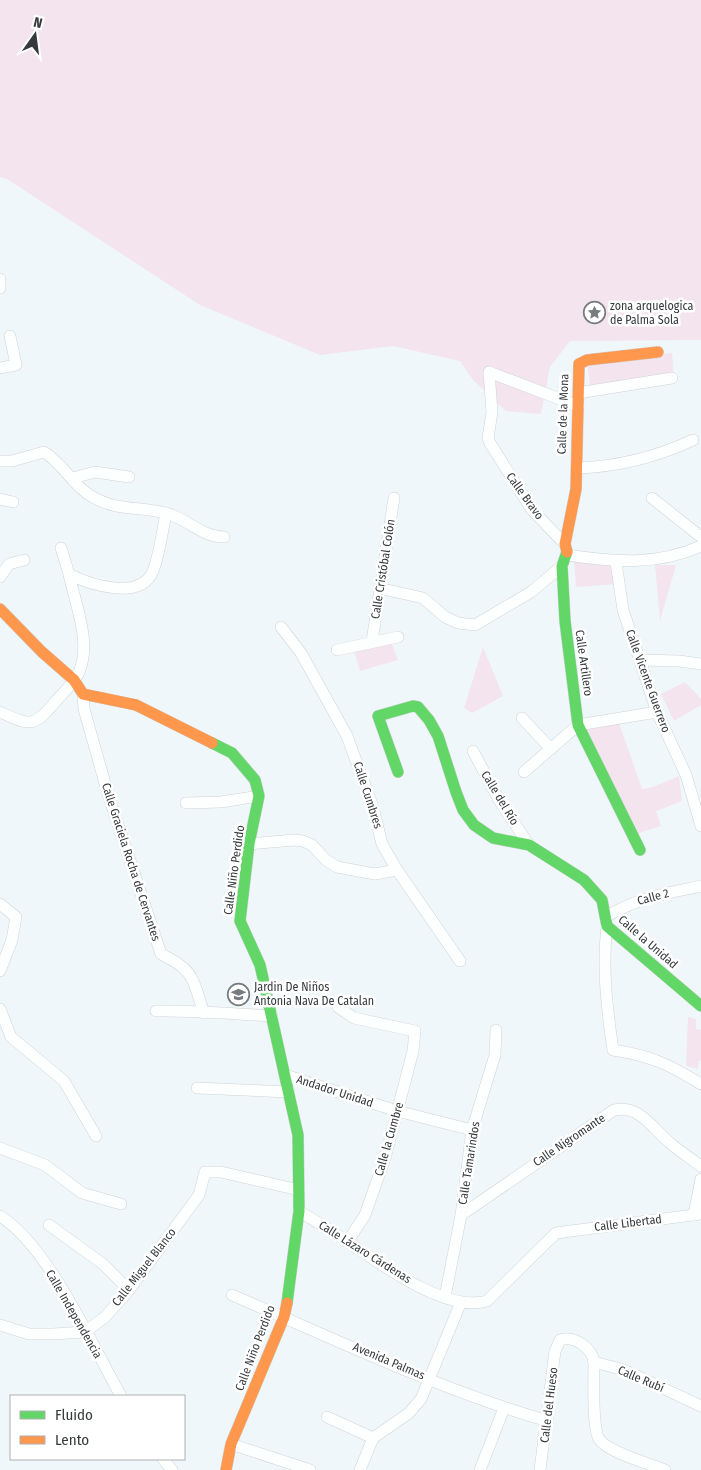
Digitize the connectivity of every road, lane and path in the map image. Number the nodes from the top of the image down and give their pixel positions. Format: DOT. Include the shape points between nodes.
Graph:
graph roads {
  1 [pos="10,336"];
  2 [pos="658,352"];
  3 [pos="0,368"];
  4 [pos="672,378"];
  5 [pos="578,393"];
  6 [pos="578,406"];
  7 [pos="693,440"];
  8 [pos="0,461"];
  9 [pos="576,468"];
  10 [pos="129,477"];
  11 [pos="73,478"];
  12 [pos="394,498"];
  13 [pos="652,498"];
  14 [pos="0,500"];
  15 [pos="13,502"];
  16 [pos="166,514"];
  17 [pos="224,537"];
  18 [pos="701,537"];
  19 [pos="701,546"];
  20 [pos="61,548"];
  21 [pos="566,550"];
  22 [pos="24,560"];
  23 [pos="616,562"];
  24 [pos="562,566"];
  25 [pos="69,574"];
  26 [pos="0,577"];
  27 [pos="379,588"];
  28 [pos="0,609"];
  29 [pos="281,627"];
  30 [pos="398,637"];
  31 [pos="372,641"];
  32 [pos="337,650"];
  33 [pos="640,660"];
  34 [pos="701,664"];
  35 [pos="74,680"];
  36 [pos="83,694"];
  37 [pos="0,712"];
  38 [pos="657,712"];
  39 [pos="522,718"];
  40 [pos="578,725"];
  41 [pos="551,749"];
  42 [pos="472,751"];
  43 [pos="398,772"];
  44 [pos="524,772"];
  45 [pos="259,796"];
  46 [pos="186,803"];
  47 [pos="701,826"];
  48 [pos="249,844"];
  49 [pos="528,845"];
  50 [pos="640,850"];
  51 [pos="397,870"];
  52 [pos="701,886"];
  53 [pos="0,904"];
  54 [pos="607,921"];
  55 [pos="460,961"];
  56 [pos="1,964"];
  57 [pos="701,1006"];
  58 [pos="338,1007"];
  59 [pos="0,1009"];
  60 [pos="156,1011"];
  61 [pos="204,1013"];
  62 [pos="272,1016"];
  63 [pos="496,1030"];
  64 [pos="285,1075"];
  65 [pos="701,1084"];
  66 [pos="197,1088"];
  67 [pos="289,1092"];
  68 [pos="397,1111"];
  69 [pos="472,1130"];
  70 [pos="96,1136"];
  71 [pos="0,1148"];
  72 [pos="701,1166"];
  73 [pos="701,1179"];
  74 [pos="299,1190"];
  75 [pos="121,1204"];
  76 [pos="299,1211"];
  77 [pos="697,1214"];
  78 [pos="461,1215"];
  79 [pos="0,1216"];
  80 [pos="49,1225"];
  81 [pos="556,1233"];
  82 [pos="348,1241"];
  83 [pos="129,1290"];
  84 [pos="232,1295"];
  85 [pos="445,1297"];
  86 [pos="461,1302"];
  87 [pos="284,1317"];
  88 [pos="0,1325"];
  89 [pos="85,1332"];
  90 [pos="594,1362"];
  91 [pos="429,1378"];
  92 [pos="120,1395"];
  93 [pos="701,1406"];
  94 [pos="504,1408"];
  95 [pos="326,1417"];
  96 [pos="548,1420"];
  97 [pos="373,1438"];
  98 [pos="231,1444"];
  99 [pos="226,1470"];
  100 [pos="310,1470"];
  101 [pos="360,1470"];
  102 [pos="480,1470"];
  103 [pos="540,1470"];
  104 [pos="665,1470"];
  1 -- 3 [label="street" via="16,365"];
  2 -- 5 [label="street, Calle de la Mona" via="582,362 578,368"];
  4 -- 5 [label="street"];
  5 -- 6 [label="street, Calle de la Mona"];
  6 -- 9 [label="street, Calle de la Mona"];
  6 -- 21 [label="street, Calle Bravo" via="489,372 490,444 532,510"];
  7 -- 9 [label="street" via="661,455 606,467"];
  8 -- 11 [label="street" via="44,452"];
  9 -- 21 [label="street, Calle Artillero"];
  10 -- 11 [label="street" via="95,472"];
  11 -- 16 [label="street" via="89,495 110,506"];
  12 -- 27 [label="street, Calle Cristóbal Colón"];
  13 -- 18 [label="street"];
  14 -- 15 [label="street"];
  16 -- 17 [label="street" via="210,536"];
  16 -- 25 [label="street" via="153,571 148,579 134,587 101,586"];
  19 -- 23 [label="street" via="667,557"];
  20 -- 25 [label="street"];
  21 -- 23 [label="street"];
  21 -- 24 [label="street, Calle Artillero"];
  22 -- 26 [label="street" via="9,564"];
  23 -- 33 [label="street, Calle Vicente Guerrero" via="623,610"];
  24 -- 27 [label="street" via="531,592 475,625 444,617 423,598"];
  24 -- 40 [label="street, Calle Artillero" via="565,621"];
  25 -- 35 [label="street" via="83,635 83,660"];
  27 -- 31 [label="street, Calle Cristóbal Colón"];
  28 -- 35 [label="street"];
  29 -- 51 [label="street, Calle Cumbres" via="301,652 347,736 373,807 382,844"];
  30 -- 31 [label="street"];
  31 -- 32 [label="street"];
  33 -- 34 [label="street"];
  33 -- 38 [label="street, Calle Vicente Guerrero"];
  35 -- 36 [label="street"];
  35 -- 37 [label="street" via="44,716 33,722 24,723"];
  36 -- 45 [label="street" via="136,705 232,753 255,780"];
  36 -- 61 [label="street, Calle Graciela Rocha de Cervantes" via="84,709 108,794 161,954 182,964 191,975"];
  38 -- 40 [label="street"];
  38 -- 47 [label="street, Calle Vicente Guerrero" via="686,775"];
  39 -- 41 [label="street"];
  40 -- 41 [label="street"];
  40 -- 50 [label="street, Calle Artillero"];
  41 -- 44 [label="street"];
  42 -- 49 [label="street, Calle del Río"];
  43 -- 49 [label="street, Calle la Unidad" via="378,716 418,707 432,728 458,799 471,821 489,836"];
  45 -- 46 [label="street"];
  45 -- 48 [label="street, Calle Niño Perdido"];
  48 -- 51 [label="street" via="304,841 337,867 375,874"];
  48 -- 62 [label="street, Calle Niño Perdido" via="240,921 260,965"];
  49 -- 54 [label="street, Calle la Unidad" via="551,857 599,894"];
  51 -- 55 [label="street, Calle Cumbres"];
  52 -- 54 [label="street, Calle 2" via="630,903"];
  53 -- 56 [label="street" via="16,917 12,940"];
  54 -- 57 [label="street, Calle la Unidad"];
  54 -- 65 [label="street" via="605,981 613,1050 644,1055 672,1065"];
  58 -- 68 [label="street, Calle la Cumbre" via="354,1018 415,1031"];
  59 -- 70 [label="street" via="11,1037 64,1081"];
  60 -- 61 [label="street"];
  61 -- 62 [label="street"];
  62 -- 64 [label="street, Calle Niño Perdido"];
  63 -- 69 [label="street, Calle Tamarindos" via="495,1056"];
  64 -- 67 [label="street, Calle Niño Perdido"];
  64 -- 68 [label="street, Andador Unidad"];
  66 -- 67 [label="street"];
  67 -- 74 [label="street, Calle Niño Perdido" via="298,1135"];
  68 -- 69 [label="street, Andador Unidad"];
  68 -- 82 [label="street, Calle la Cumbre" via="365,1215"];
  69 -- 78 [label="street, Calle Tamarindos"];
  71 -- 75 [label="street" via="45,1165 82,1193"];
  72 -- 78 [label="street, Calle Nigromante" via="668,1142 647,1119 624,1108 614,1110"];
  73 -- 77 [label="street"];
  74 -- 76 [label="street, Calle Niño Perdido"];
  74 -- 83 [label="street, Calle Miguel Blanco" via="221,1172 205,1172 199,1196"];
  76 -- 82 [label="street, Calle Lázaro Cárdenas"];
  76 -- 87 [label="street, Calle Niño Perdido" via="291,1288"];
  77 -- 81 [label="street, Calle Libertad"];
  78 -- 85 [label="street, Calle Tamarindos"];
  79 -- 89 [label="street, Calle Independencia" via="45,1263"];
  80 -- 83 [label="street" via="103,1264"];
  81 -- 86 [label="street, Calle Lázaro Cárdenas" via="487,1301 475,1304"];
  82 -- 85 [label="street, Calle Lázaro Cárdenas" via="409,1281"];
  83 -- 89 [label="street, Calle Miguel Blanco" via="105,1317"];
  84 -- 87 [label="street, Avenida Palmas"];
  85 -- 86 [label="street, Calle Lázaro Cárdenas"];
  86 -- 91 [label="street"];
  87 -- 91 [label="street, Avenida Palmas"];
  87 -- 98 [label="street, Calle Niño Perdido"];
  88 -- 89 [label="street" via="29,1334"];
  89 -- 92 [label="street, Calle Independencia"];
  90 -- 93 [label="street, Calle Rubí" via="624,1370"];
  90 -- 96 [label="street, Calle del Hueso" via="588,1348 571,1339 560,1340 555,1351"];
  90 -- 104 [label="street" via="599,1438 607,1446"];
  91 -- 94 [label="street, Avenida Palmas"];
  91 -- 97 [label="street" via="421,1399 409,1413"];
  94 -- 96 [label="street, Avenida Palmas"];
  94 -- 102 [label="street"];
  95 -- 97 [label="street"];
  96 -- 103 [label="street, Calle del Hueso"];
  97 -- 101 [label="street"];
  98 -- 99 [label="street, Calle Niño Perdido"];
  98 -- 100 [label="street"];
}
